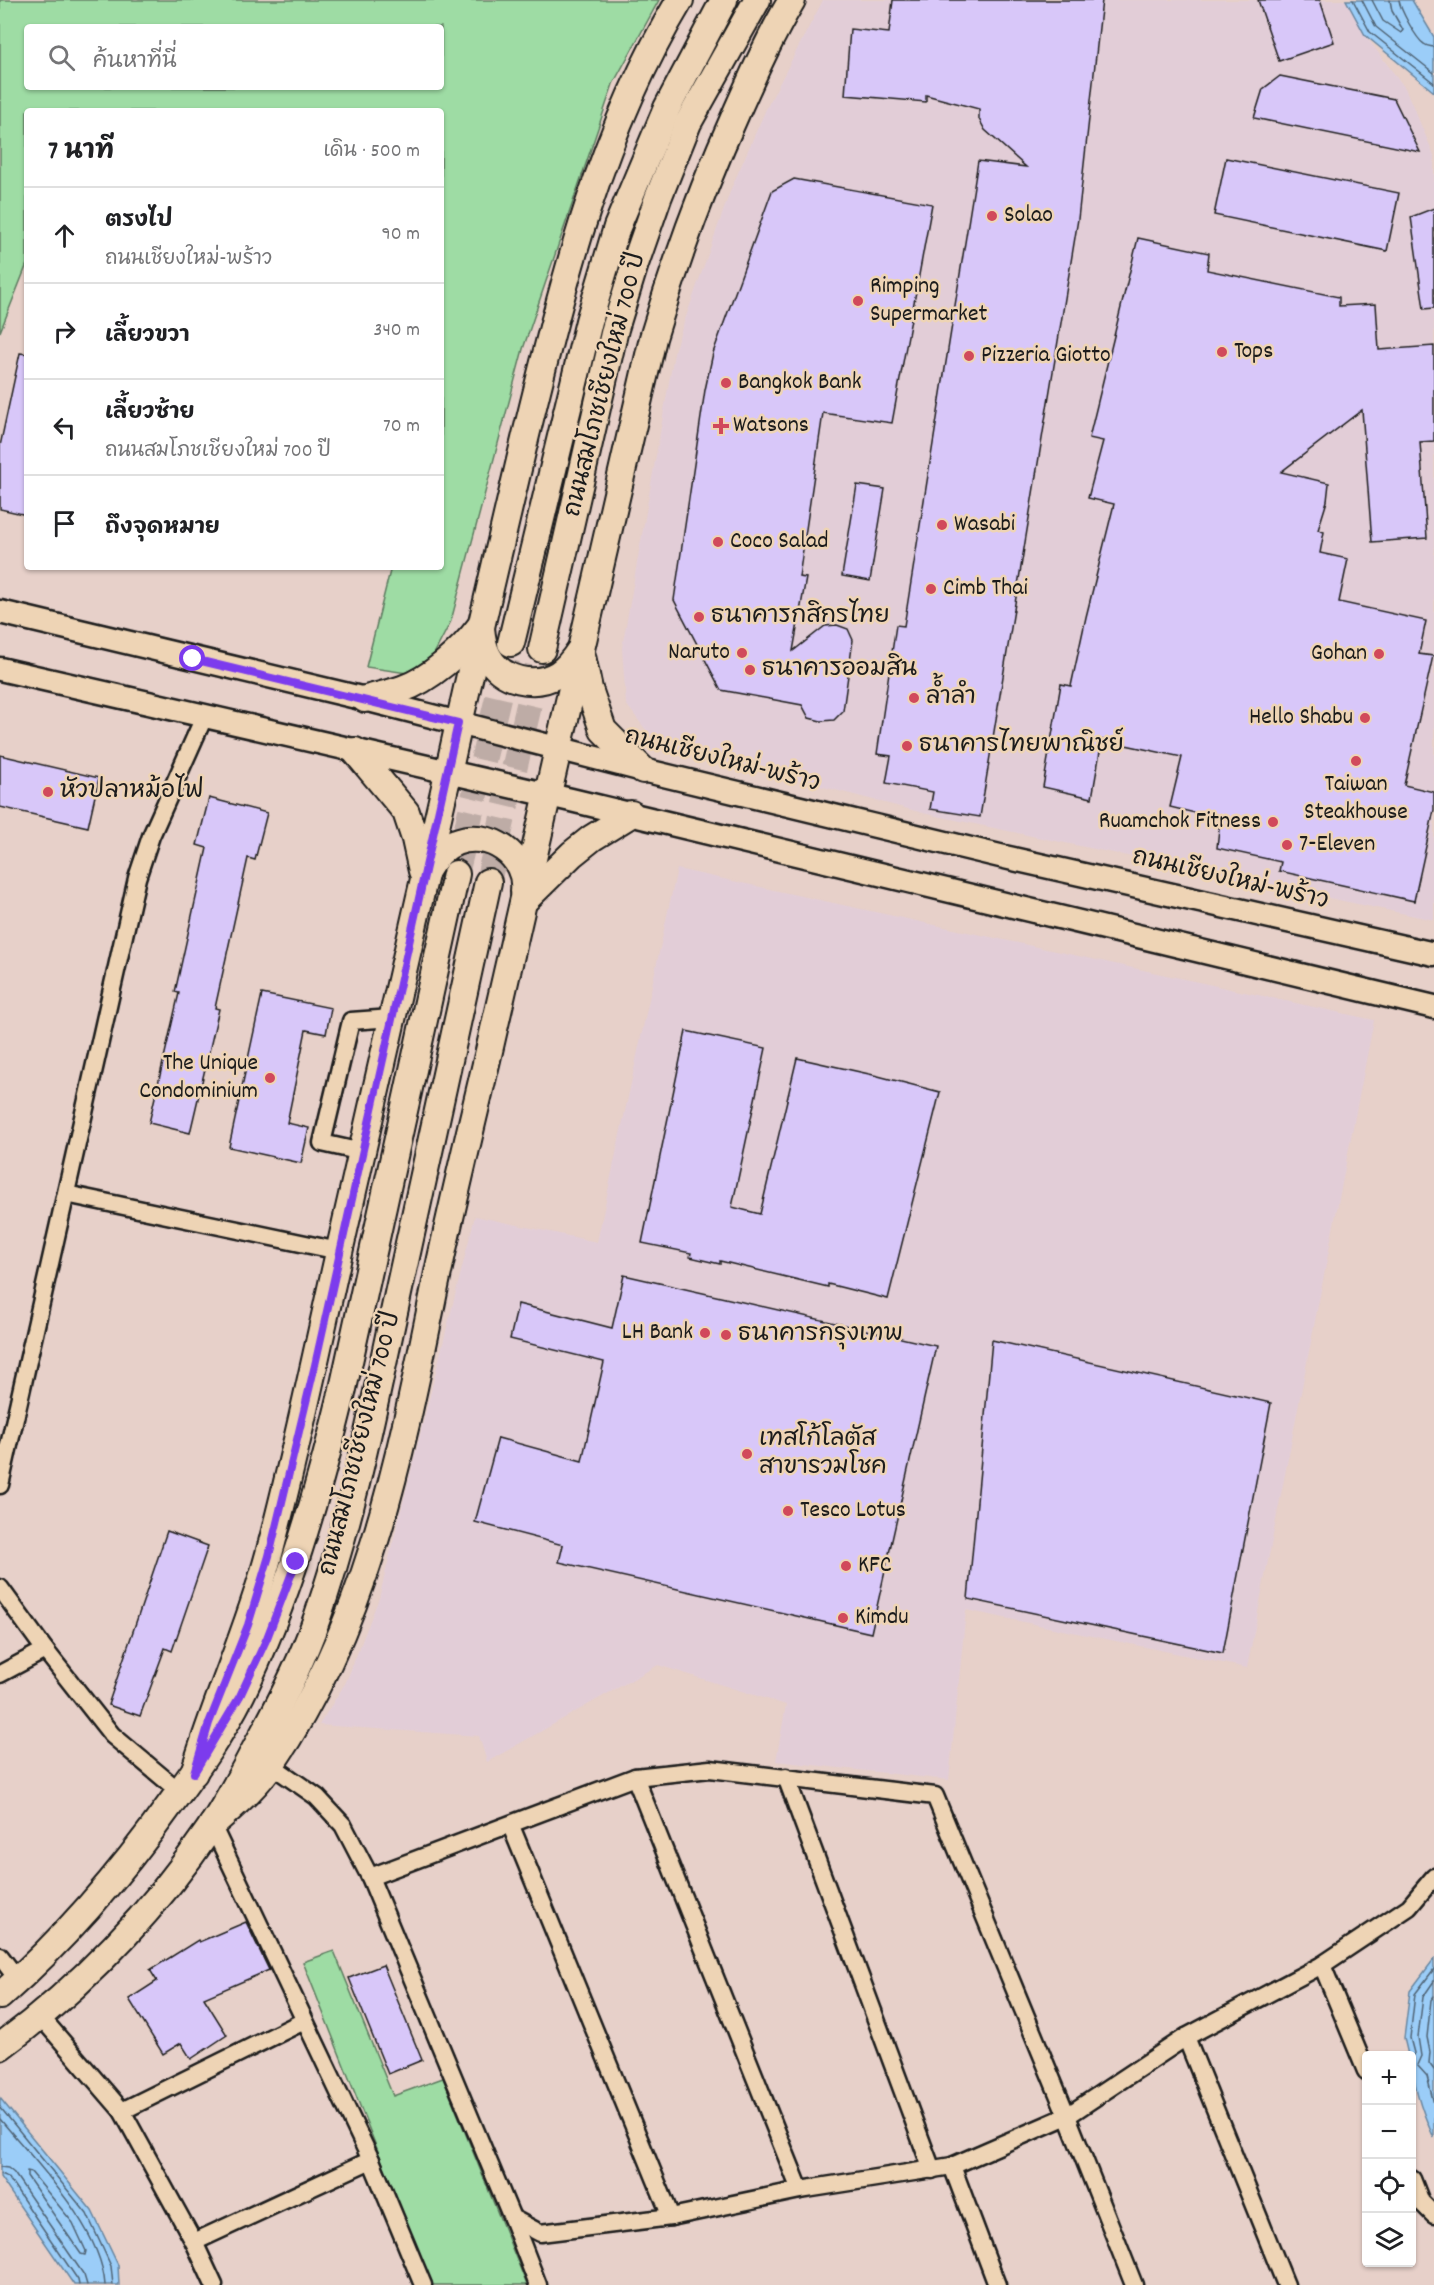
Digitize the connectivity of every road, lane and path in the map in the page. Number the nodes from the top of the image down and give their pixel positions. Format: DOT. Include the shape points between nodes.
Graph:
graph roads {
  1 [pos="681,0"];
  2 [pos="724,0"];
  3 [pos="757,0"];
  4 [pos="792,0"];
  5 [pos="0,612"];
  6 [pos="480,627"];
  7 [pos="511,643"];
  8 [pos="542,649"];
  9 [pos="580,650"];
  10 [pos="0,669"];
  11 [pos="365,699"];
  12 [pos="205,716"];
  13 [pos="458,723"];
  14 [pos="559,748"];
  15 [pos="355,751"];
  16 [pos="643,770"];
  17 [pos="448,772"];
  18 [pos="549,794"];
  19 [pos="631,814"];
  20 [pos="456,874"];
  21 [pos="423,877"];
  22 [pos="488,882"];
  23 [pos="523,902"];
  24 [pos="1434,954"];
  25 [pos="1434,1007"];
  26 [pos="392,1018"];
  27 [pos="362,1152"];
  28 [pos="66,1194"];
  29 [pos="339,1251"];
  30 [pos="0,1485"];
  31 [pos="0,1588"];
  32 [pos="45,1650"];
  33 [pos="0,1674"];
  34 [pos="271,1765"];
  35 [pos="635,1777"];
  36 [pos="786,1777"];
  37 [pos="187,1783"];
  38 [pos="212,1825"];
  39 [pos="511,1826"];
  40 [pos="370,1877"];
  41 [pos="1434,1877"];
  42 [pos="0,1956"];
  43 [pos="1322,1965"];
  44 [pos="9,1988"];
  45 [pos="41,2017"];
  46 [pos="304,2021"];
  47 [pos="1186,2037"];
  48 [pos="0,2047"];
  49 [pos="1362,2061"];
  50 [pos="122,2111"];
  51 [pos="1067,2116"];
  52 [pos="371,2160"];
  53 [pos="952,2166"];
  54 [pos="932,2170"];
  55 [pos="1416,2189"];
  56 [pos="800,2190"];
  57 [pos="1434,2215"];
  58 [pos="671,2217"];
  59 [pos="512,2218"];
  60 [pos="194,2242"];
  61 [pos="214,2285"];
  62 [pos="423,2285"];
  63 [pos="538,2285"];
  64 [pos="997,2285"];
  65 [pos="1134,2285"];
  66 [pos="1286,2285"];
  1 -- 6 [label="main road" via="632,90 573,248"];
  2 -- 7 [label="main road, ถนนสมโภชเชียงใหม่ 700 ปี" via="667,108 617,227 589,321"];
  3 -- 8 [label="main road, ถนนสมโภชเชียงใหม่ 700 ปี" via="688,123 635,264 615,329"];
  4 -- 9 [label="main road" via="729,128 670,280"];
  5 -- 11 [label="main road, ถนนเชียงใหม่-พร้าว"];
  6 -- 9 [label="main road" via="482,643 499,670 528,682 559,674"];
  6 -- 11 [label="main road" via="466,645 436,669 404,688"];
  6 -- 13 [label="main road"];
  9 -- 14 [label="main road"];
  9 -- 16 [label="main road" via="603,730"];
  10 -- 12 [label="main road"];
  11 -- 13 [label="main road, ถนนเชียงใหม่-พร้าว"];
  12 -- 15 [label="main road"];
  12 -- 28 [label="street" via="151,836 137,878"];
  13 -- 14 [label="main road, ถนนเชียงใหม่-พร้าว"];
  13 -- 17 [label="main road"];
  14 -- 16 [label="main road, ถนนเชียงใหม่-พร้าว"];
  14 -- 18 [label="main road"];
  15 -- 17 [label="main road"];
  15 -- 21 [label="main road" via="405,812"];
  16 -- 24 [label="main road, ถนนเชียงใหม่-พร้าว"];
  17 -- 18 [label="main road"];
  17 -- 21 [label="main road"];
  18 -- 19 [label="main road"];
  18 -- 23 [label="main road"];
  19 -- 23 [label="main road" via="572,854"];
  19 -- 25 [label="main road"];
  20 -- 37 [label="main road, ถนนสมโภชเชียงใหม่ 700 ปี" via="321,1482 267,1638 240,1696"];
  21 -- 23 [label="main road" via="441,851 455,842 486,840 501,846 521,870"];
  21 -- 26 [label="main road"];
  22 -- 38 [label="main road, ถนนสมโภชเชียงใหม่ 700 ปี" via="351,1507 335,1562 295,1671"];
  23 -- 34 [label="main road" via="377,1539 336,1647 311,1699"];
  26 -- 27 [label="main road"];
  26 -- 27 [label="street" via="351,1021 322,1143"];
  27 -- 29 [label="main road"];
  28 -- 29 [label="street"];
  28 -- 30 [label="street"];
  29 -- 37 [label="main road" via="269,1556 248,1625"];
  31 -- 32 [label="street"];
  32 -- 33 [label="street"];
  32 -- 37 [label="street" via="112,1735"];
  34 -- 38 [label="main road"];
  34 -- 40 [label="street" via="317,1797 343,1825"];
  35 -- 36 [label="street" via="710,1769"];
  35 -- 39 [label="street"];
  35 -- 56 [label="street"];
  36 -- 51 [label="street" via="935,1796"];
  36 -- 54 [label="street"];
  37 -- 44 [label="main road, ถนนสมโภชเชียงใหม่ 700 ปี" via="117,1874"];
  38 -- 45 [label="main road, ถนนสมโภชเชียงใหม่ 700 ปี" via="131,1930"];
  38 -- 46 [label="street"];
  39 -- 40 [label="street"];
  39 -- 58 [label="street"];
  40 -- 59 [label="street"];
  41 -- 43 [label="street" via="1409,1907"];
  42 -- 44 [label="street"];
  43 -- 47 [label="street"];
  43 -- 49 [label="street"];
  45 -- 48 [label="main road, ถนนสมโภชเชียงใหม่ 700 ปี"];
  45 -- 50 [label="street"];
  46 -- 50 [label="street"];
  46 -- 52 [label="street"];
  47 -- 51 [label="street"];
  47 -- 66 [label="street"];
  50 -- 60 [label="street"];
  51 -- 53 [label="street"];
  51 -- 65 [label="street"];
  52 -- 60 [label="street"];
  52 -- 62 [label="street"];
  53 -- 54 [label="street"];
  53 -- 64 [label="street"];
  54 -- 56 [label="street"];
  55 -- 57 [label="street" via="1421,2202"];
  56 -- 58 [label="street"];
  58 -- 59 [label="street" via="540,2232"];
  59 -- 63 [label="street"];
  60 -- 61 [label="street"];
}
